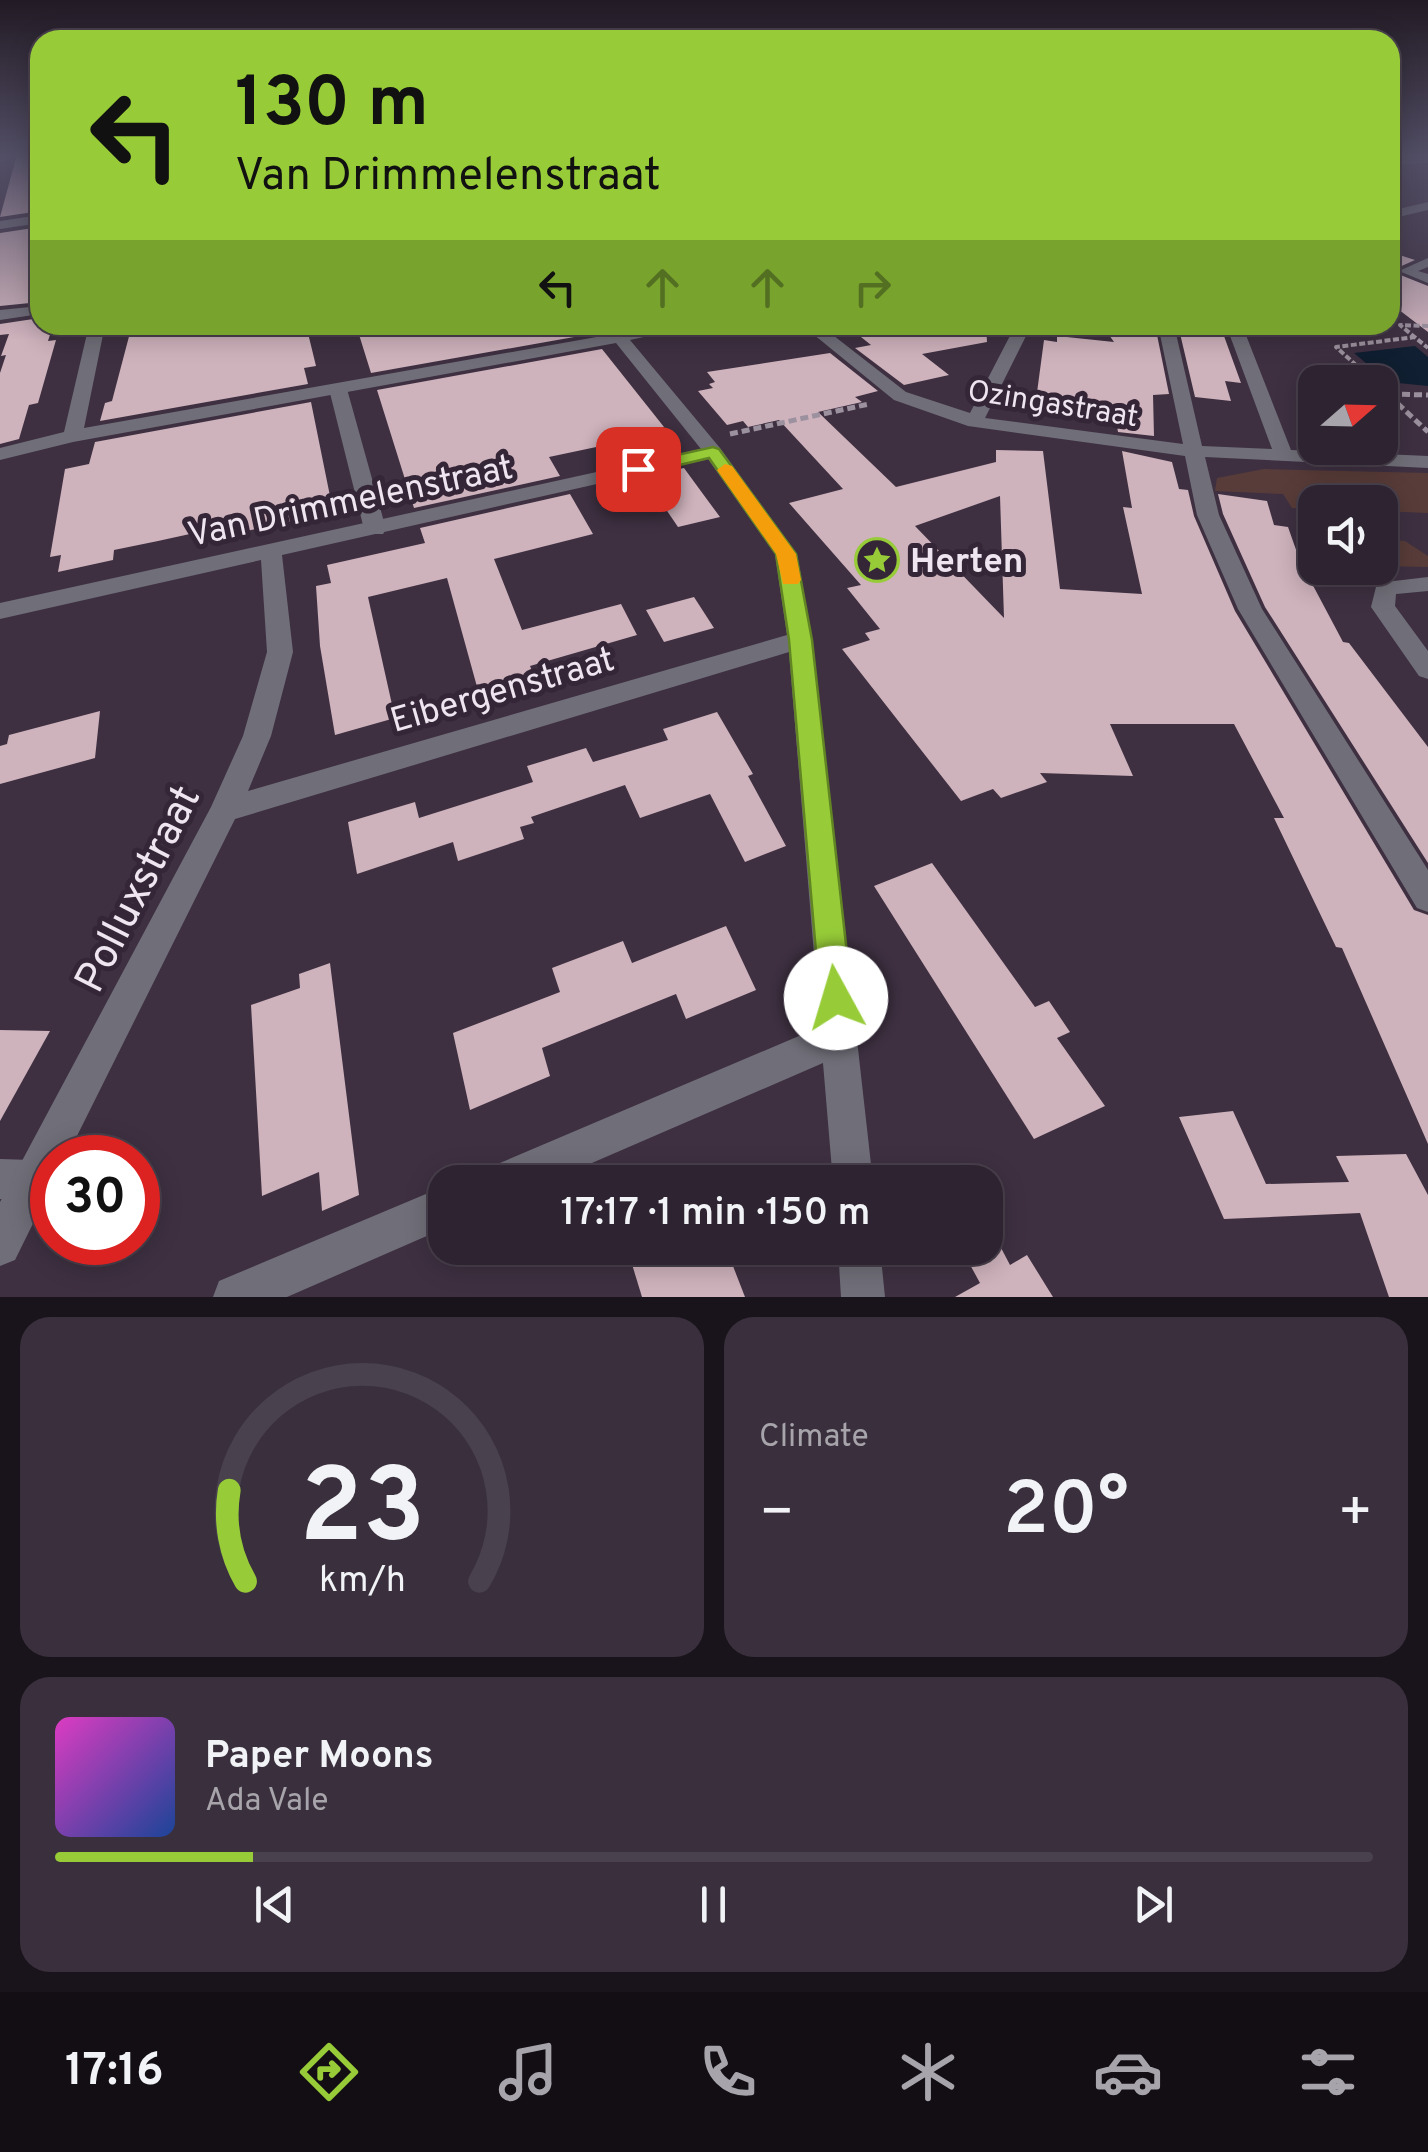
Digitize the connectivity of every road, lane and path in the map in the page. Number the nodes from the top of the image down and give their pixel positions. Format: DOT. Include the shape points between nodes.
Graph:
graph roads {
  1 [pos="30,220"];
  2 [pos="0,225"];
  3 [pos="1428,262"];
  4 [pos="1428,280"];
  5 [pos="30,312"];
  6 [pos="0,316"];
  7 [pos="1428,326"];
  8 [pos="95,335"];
  9 [pos="636,335"];
  10 [pos="823,335"];
  11 [pos="1018,335"];
  12 [pos="1168,335"];
  13 [pos="1238,335"];
  14 [pos="1415,337"];
  15 [pos="620,338"];
  16 [pos="1428,348"];
  17 [pos="1355,365"];
  18 [pos="338,389"];
  19 [pos="1398,394"];
  20 [pos="1428,395"];
  21 [pos="900,396"];
  22 [pos="1398,403"];
  23 [pos="974,422"];
  24 [pos="1428,432"];
  25 [pos="73,436"];
  26 [pos="708,446"];
  27 [pos="1195,450"];
  28 [pos="0,454"];
  29 [pos="1284,456"];
  30 [pos="1428,462"];
  31 [pos="375,528"];
  32 [pos="271,551"];
  33 [pos="1428,584"];
  34 [pos="0,610"];
  35 [pos="800,640"];
  36 [pos="1428,670"];
  37 [pos="225,810"];
  38 [pos="1428,898"];
  39 [pos="840,1037"];
  40 [pos="542,1165"];
  41 [pos="851,1165"];
  42 [pos="16,1179"];
  43 [pos="428,1214"];
  44 [pos="0,1246"];
  45 [pos="860,1265"];
  46 [pos="235,1297"];
  47 [pos="863,1297"];
  1 -- 2 [label="street"];
  3 -- 4 [label="street" via="1406,271"];
  5 -- 6 [label="street"];
  7 -- 14 [label="path" via="1400,326"];
  8 -- 25 [label="street"];
  9 -- 15 [label="street"];
  10 -- 21 [label="street, Ozingastraat"];
  11 -- 23 [label="street"];
  12 -- 27 [label="street"];
  13 -- 29 [label="street"];
  14 -- 16 [label="path"];
  14 -- 17 [label="path" via="1336,348"];
  15 -- 18 [label="street"];
  15 -- 26 [label="street"];
  18 -- 25 [label="street"];
  18 -- 31 [label="street"];
  19 -- 20 [label="path"];
  21 -- 23 [label="street, Ozingastraat"];
  21 -- 26 [label="path"];
  22 -- 24 [label="path"];
  23 -- 27 [label="street, Ozingastraat"];
  25 -- 28 [label="street"];
  26 -- 31 [label="street, Van Drimmelenstraat"];
  26 -- 35 [label="street" via="786,554"];
  27 -- 29 [label="street, Ozingastraat"];
  27 -- 38 [label="street" via="1208,516 1250,609"];
  29 -- 30 [label="street, Ozingastraat"];
  31 -- 32 [label="street, Van Drimmelenstraat"];
  32 -- 34 [label="street, Van Drimmelenstraat"];
  32 -- 37 [label="street, Polluxstraat" via="280,652 258,736"];
  33 -- 36 [label="street" via="1385,588 1383,608"];
  35 -- 37 [label="street, Eibergenstraat"];
  35 -- 39 [label="street"];
  37 -- 42 [label="street, Polluxstraat"];
  39 -- 40 [label="street"];
  39 -- 41 [label="street"];
  42 -- 44 [label="street, Polluxstraat"];
  43 -- 46 [label="street"];
  45 -- 47 [label="street"];
}
